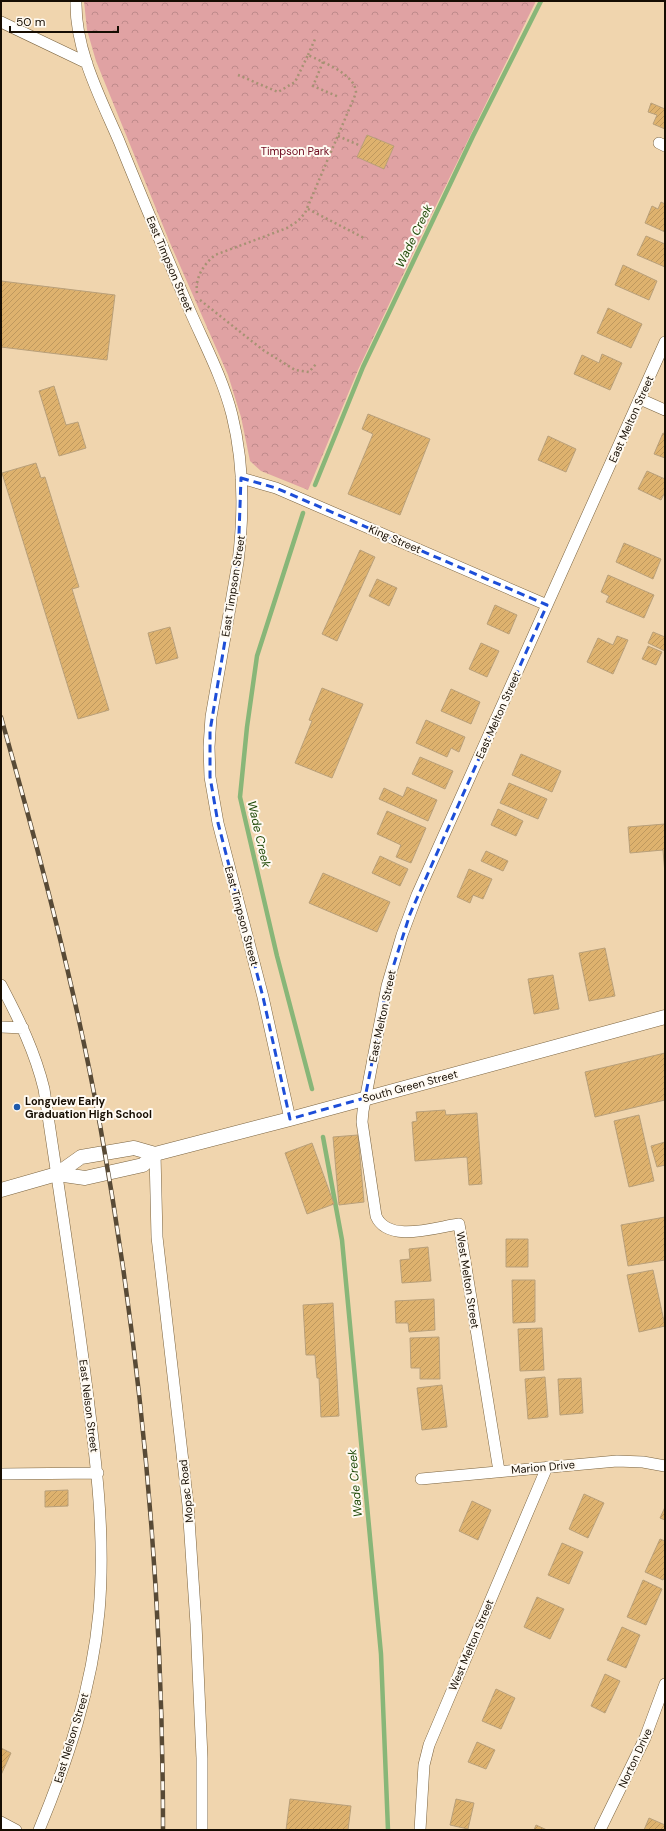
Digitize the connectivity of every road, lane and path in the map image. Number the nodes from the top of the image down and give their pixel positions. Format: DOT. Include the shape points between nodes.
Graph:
graph roads {
  1 [pos="76,1"];
  2 [pos="1,22"];
  3 [pos="316,37"];
  4 [pos="308,55"];
  5 [pos="322,62"];
  6 [pos="87,63"];
  7 [pos="238,75"];
  8 [pos="339,97"];
  9 [pos="338,136"];
  10 [pos="361,146"];
  11 [pos="308,209"];
  12 [pos="364,238"];
  13 [pos="665,342"];
  14 [pos="316,364"];
  15 [pos="640,399"];
  16 [pos="665,410"];
  17 [pos="241,478"];
  18 [pos="547,605"];
  19 [pos="1,985"];
  20 [pos="665,1017"];
  21 [pos="1,1027"];
  22 [pos="23,1028"];
  23 [pos="365,1098"];
  24 [pos="290,1119"];
  25 [pos="155,1154"];
  26 [pos="57,1174"];
  27 [pos="1,1190"];
  28 [pos="665,1466"];
  29 [pos="547,1467"];
  30 [pos="499,1471"];
  31 [pos="98,1473"];
  32 [pos="1,1474"];
  33 [pos="421,1479"];
  34 [pos="665,1684"];
  35 [pos="1,1822"];
  36 [pos="16,1830"];
  37 [pos="39,1830"];
  38 [pos="202,1830"];
  39 [pos="420,1830"];
  40 [pos="600,1830"];
  1 -- 6 [label="street, East Timpson Street" via="77,24"];
  2 -- 6 [label="street"];
  3 -- 4 [label="path"];
  4 -- 5 [label="path"];
  4 -- 7 [label="path" via="295,82 278,92"];
  5 -- 8 [label="path" via="313,86"];
  5 -- 9 [label="path" via="347,76 356,89"];
  6 -- 17 [label="street, East Timpson Street" via="168,260 218,372 232,416"];
  9 -- 10 [label="path"];
  9 -- 11 [label="path"];
  11 -- 12 [label="path"];
  11 -- 14 [label="path" via="298,221 287,228 215,255 202,268 196,288 202,303 295,370 309,372"];
  13 -- 15 [label="street, East Melton Street"];
  15 -- 16 [label="street"];
  15 -- 18 [label="street, East Melton Street"];
  17 -- 18 [label="street, King Street" via="276,488"];
  17 -- 24 [label="street, East Timpson Street" via="241,538 211,716 210,777 218,823 263,997"];
  18 -- 23 [label="street, East Melton Street" via="407,921 387,986"];
  19 -- 22 [label="street, East Nelson Street"];
  20 -- 23 [label="street, South Green Street"];
  21 -- 22 [label="street"];
  22 -- 26 [label="street, East Nelson Street" via="42,1084"];
  23 -- 24 [label="street, South Green Street"];
  23 -- 30 [label="street, West Melton Street" via="362,1122 378,1220 386,1228 401,1233 459,1224"];
  24 -- 25 [label="street, South Green Street"];
  25 -- 26 [label="street, South Green Street" via="143,1165 85,1178"];
  25 -- 26 [label="street, South Green Street" via="134,1148 81,1157"];
  25 -- 38 [label="street, Mopac Road" via="157,1237 188,1505 202,1758"];
  26 -- 27 [label="street, South Green Street"];
  26 -- 31 [label="street, East Nelson Street"];
  28 -- 29 [label="street, Marion Drive" via="617,1461"];
  29 -- 30 [label="street, Marion Drive"];
  29 -- 39 [label="street, West Melton Street" via="429,1745 424,1765"];
  30 -- 33 [label="street, Marion Drive"];
  31 -- 32 [label="street"];
  31 -- 37 [label="street, East Nelson Street" via="101,1583 91,1665 78,1725"];
  34 -- 40 [label="street, Norton Drive" via="645,1738"];
  35 -- 36 [label="street"];
}
